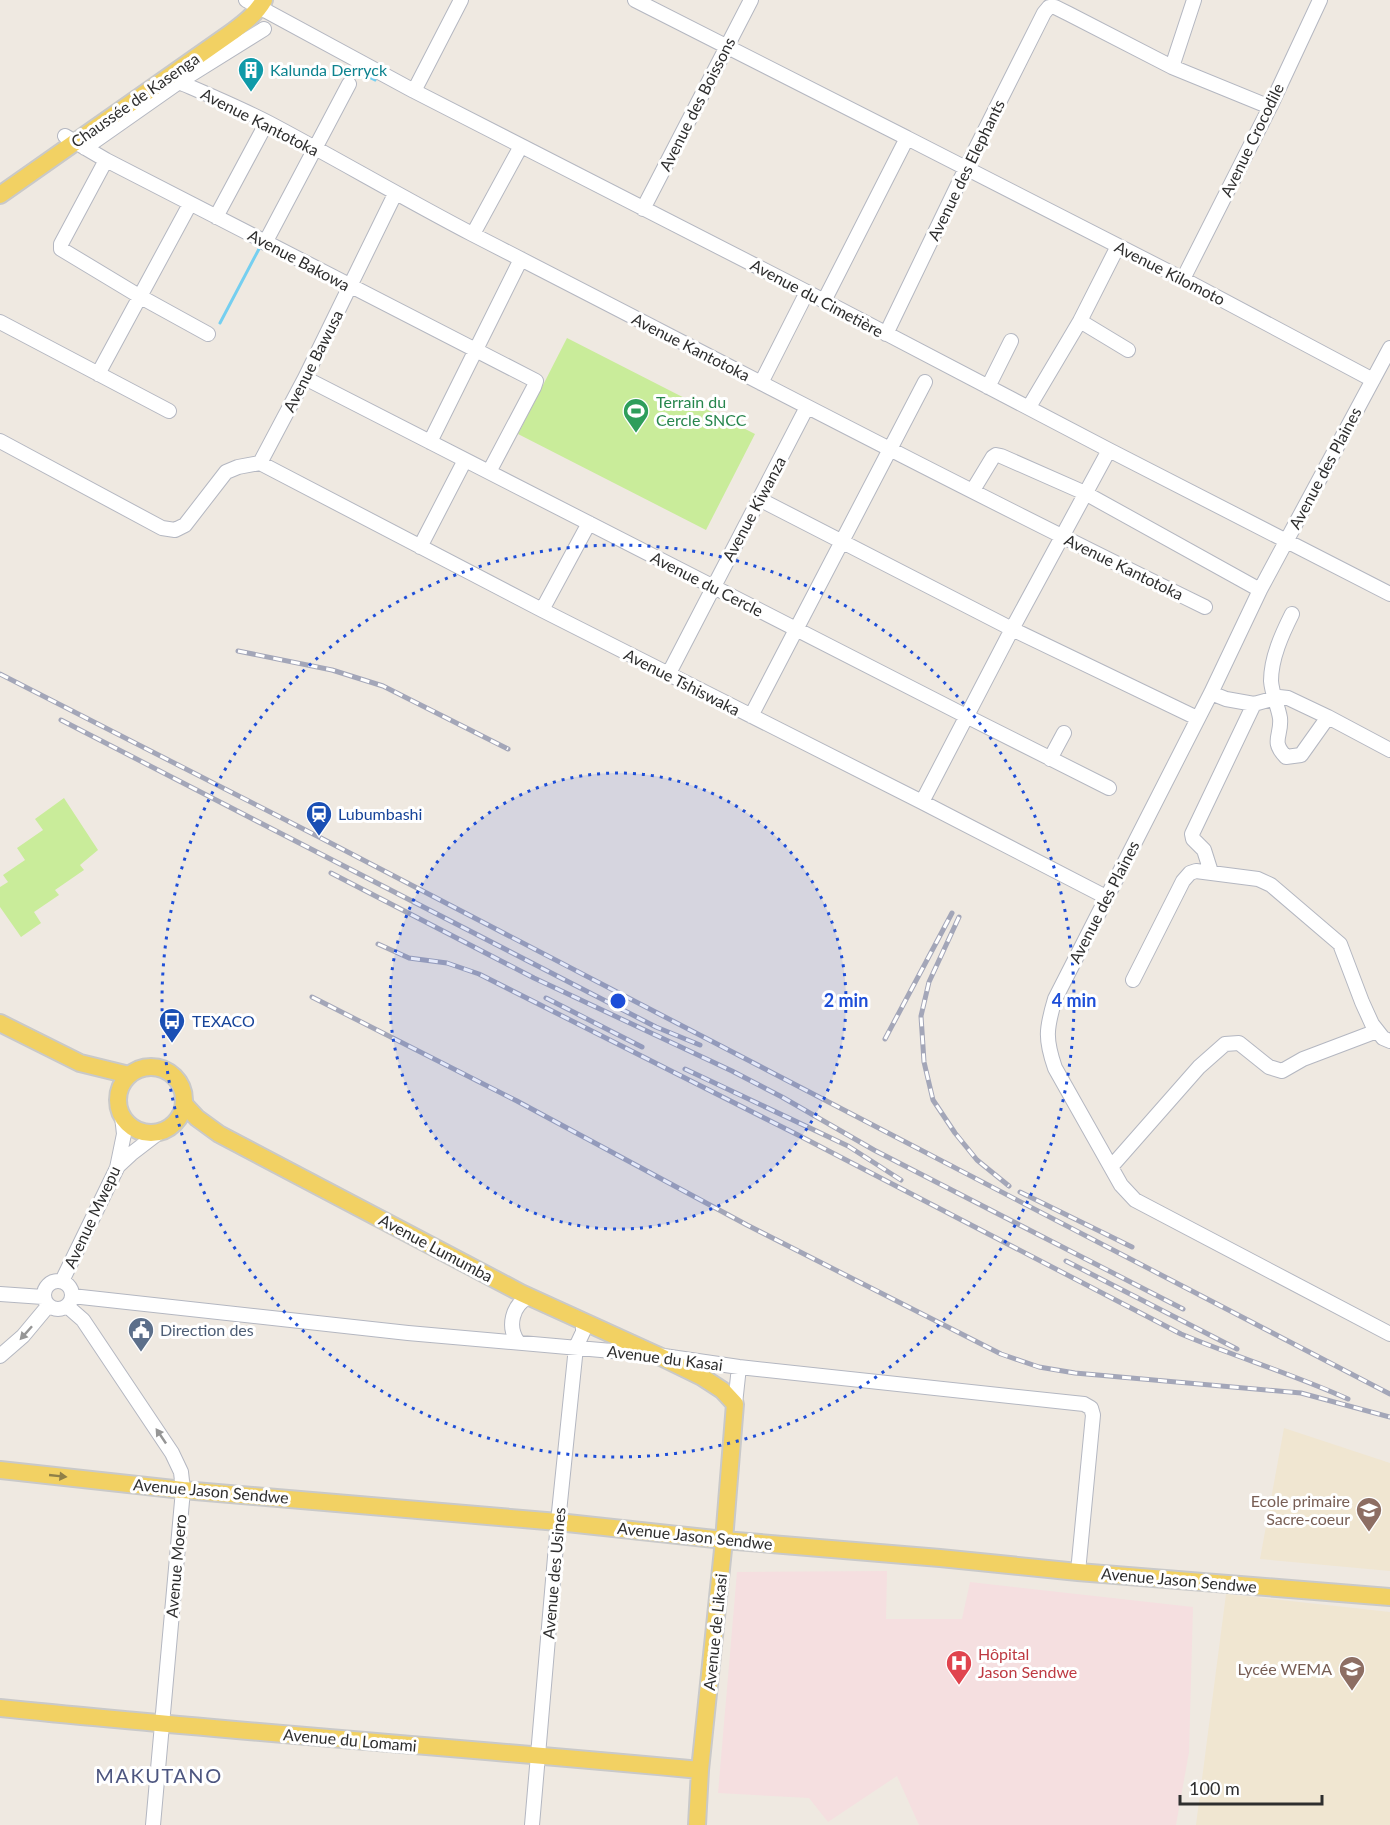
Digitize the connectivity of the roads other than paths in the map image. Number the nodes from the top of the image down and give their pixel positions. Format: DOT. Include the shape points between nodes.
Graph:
graph roads {
  1 [pos="461,0"];
  2 [pos="635,0"];
  3 [pos="751,0"];
  4 [pos="1194,0"];
  5 [pos="1320,0"];
  6 [pos="253,2"];
  7 [pos="264,29"];
  8 [pos="727,47"];
  9 [pos="1172,67"];
  10 [pos="179,82"];
  11 [pos="350,84"];
  12 [pos="414,90"];
  13 [pos="1270,107"];
  14 [pos="267,122"];
  15 [pos="908,138"];
  16 [pos="75,142"];
  17 [pos="521,146"];
  18 [pos="316,149"];
  19 [pos="106,160"];
  20 [pos="966,168"];
  21 [pos="0,182"];
  22 [pos="395,194"];
  23 [pos="0,195"];
  24 [pos="190,204"];
  25 [pos="643,209"];
  26 [pos="216,217"];
  27 [pos="473,234"];
  28 [pos="265,243"];
  29 [pos="1118,246"];
  30 [pos="522,259"];
  31 [pos="1183,279"];
  32 [pos="350,287"];
  33 [pos="807,292"];
  34 [pos="139,296"];
  35 [pos="824,301"];
  36 [pos="1080,321"];
  37 [pos="0,322"];
  38 [pos="208,334"];
  39 [pos="886,334"];
  40 [pos="1011,341"];
  41 [pos="1390,348"];
  42 [pos="1128,350"];
  43 [pos="476,351"];
  44 [pos="98,374"];
  45 [pos="305,378"];
  46 [pos="1372,380"];
  47 [pos="925,382"];
  48 [pos="760,383"];
  49 [pos="988,387"];
  50 [pos="807,407"];
  51 [pos="1029,407"];
  52 [pos="169,411"];
  53 [pos="0,441"];
  54 [pos="429,442"];
  55 [pos="891,448"];
  56 [pos="1109,450"];
  57 [pos="465,460"];
  58 [pos="260,463"];
  59 [pos="489,472"];
  60 [pos="973,490"];
  61 [pos="1085,493"];
  62 [pos="759,499"];
  63 [pos="589,524"];
  64 [pos="1061,537"];
  65 [pos="842,540"];
  66 [pos="1286,541"];
  67 [pos="420,547"];
  68 [pos="713,587"];
  69 [pos="1260,590"];
  70 [pos="1390,594"];
  71 [pos="1205,607"];
  72 [pos="542,610"];
  73 [pos="1292,614"];
  74 [pos="796,629"];
  75 [pos="1012,629"];
  76 [pos="668,675"];
  77 [pos="1211,693"];
  78 [pos="1274,698"];
  79 [pos="1254,704"];
  80 [pos="751,716"];
  81 [pos="966,716"];
  82 [pos="1329,717"];
  83 [pos="1197,718"];
  84 [pos="1064,733"];
  85 [pos="1390,750"];
  86 [pos="1050,759"];
  87 [pos="1109,788"];
  88 [pos="922,802"];
  89 [pos="1211,872"];
  90 [pos="1106,897"];
  91 [pos="1133,980"];
  92 [pos="0,1023"];
  93 [pos="1377,1031"];
  94 [pos="1390,1041"];
  95 [pos="80,1063"];
  96 [pos="129,1075"];
  97 [pos="118,1098"];
  98 [pos="184,1104"];
  99 [pos="122,1116"];
  100 [pos="164,1130"];
  101 [pos="219,1134"];
  102 [pos="1111,1167"];
  103 [pos="117,1168"];
  104 [pos="62,1281"];
  105 [pos="0,1294"];
  106 [pos="529,1296"];
  107 [pos="70,1301"];
  108 [pos="46,1302"];
  109 [pos="583,1322"];
  110 [pos="1390,1334"];
  111 [pos="518,1342"];
  112 [pos="576,1347"];
  113 [pos="657,1355"];
  114 [pos="0,1356"];
  115 [pos="740,1367"];
  116 [pos="735,1404"];
  117 [pos="0,1470"];
  118 [pos="183,1490"];
  119 [pos="558,1522"];
  120 [pos="724,1540"];
  121 [pos="1078,1572"];
  122 [pos="1390,1597"];
  123 [pos="0,1708"];
  124 [pos="161,1725"];
  125 [pos="539,1755"];
  126 [pos="700,1770"];
  127 [pos="153,1825"];
  128 [pos="532,1825"];
  129 [pos="697,1825"];
  1 -- 12 [label="street"];
  2 -- 8 [label="street"];
  3 -- 8 [label="street, Avenue des Boissons"];
  4 -- 9 [label="street"];
  5 -- 13 [label="street, Avenue Crocodile"];
  6 -- 12 [label="street, Avenue du Cimetière"];
  6 -- 16 [label="main road, Chaussée de Kasenga" via="245,22"];
  7 -- 10 [label="street"];
  8 -- 15 [label="street, Avenue Kilomoto"];
  8 -- 25 [label="street, Avenue des Boissons"];
  9 -- 13 [label="street"];
  9 -- 20 [label="street, Avenue des Elephants" via="1062,10 1049,7"];
  10 -- 14 [label="street, Avenue Kantotoka"];
  10 -- 16 [label="street"];
  11 -- 18 [label="street"];
  12 -- 17 [label="street, Avenue du Cimetière"];
  13 -- 31 [label="street, Avenue Crocodile"];
  14 -- 18 [label="street, Avenue Kantotoka"];
  14 -- 26 [label="street"];
  15 -- 20 [label="street, Avenue Kilomoto"];
  15 -- 35 [label="street"];
  16 -- 19 [label="street, Avenue Bakowa"];
  16 -- 21 [label="main road, Chaussée de Kasenga"];
  16 -- 23 [label="main road, Chaussée de Kasenga"];
  17 -- 25 [label="street, Avenue du Cimetière"];
  17 -- 27 [label="street"];
  18 -- 22 [label="street, Avenue Kantotoka"];
  18 -- 28 [label="street"];
  19 -- 24 [label="street, Avenue Bakowa"];
  19 -- 34 [label="street" via="60,247"];
  20 -- 29 [label="street, Avenue Kilomoto"];
  20 -- 39 [label="street, Avenue des Elephants"];
  22 -- 27 [label="street, Avenue Kantotoka"];
  22 -- 32 [label="street, Avenue Bawusa"];
  24 -- 26 [label="street, Avenue Bakowa"];
  24 -- 34 [label="street"];
  25 -- 33 [label="street, Avenue du Cimetière"];
  26 -- 28 [label="street, Avenue Bakowa"];
  27 -- 30 [label="street, Avenue Kantotoka"];
  28 -- 32 [label="street, Avenue Bakowa"];
  29 -- 31 [label="street, Avenue Kilomoto"];
  29 -- 36 [label="street"];
  30 -- 43 [label="street"];
  30 -- 48 [label="street, Avenue Kantotoka"];
  31 -- 46 [label="street, Avenue Kilomoto"];
  32 -- 43 [label="street, Avenue Bakowa"];
  32 -- 45 [label="street, Avenue Bawusa"];
  33 -- 35 [label="street, Avenue du Cimetière"];
  33 -- 48 [label="street"];
  34 -- 38 [label="street"];
  34 -- 44 [label="street"];
  35 -- 39 [label="street, Avenue du Cimetière"];
  36 -- 42 [label="street"];
  36 -- 51 [label="street"];
  37 -- 44 [label="street"];
  39 -- 49 [label="street, Avenue du Cimetière"];
  40 -- 49 [label="street"];
  41 -- 46 [label="street, Avenue des Plaines"];
  43 -- 54 [label="street"];
  43 -- 59 [label="street, Avenue Bakowa" via="536,381"];
  44 -- 52 [label="street"];
  45 -- 54 [label="street, Avenue du Cercle"];
  45 -- 58 [label="street, Avenue Bawusa"];
  46 -- 66 [label="street, Avenue des Plaines"];
  47 -- 55 [label="street"];
  48 -- 50 [label="street, Avenue Kantotoka"];
  49 -- 51 [label="street, Avenue du Cimetière"];
  50 -- 55 [label="street, Avenue Kantotoka"];
  50 -- 62 [label="street, Avenue Kiwanza"];
  51 -- 56 [label="street, Avenue du Cimetière"];
  53 -- 58 [label="street" via="162,528 175,530 185,525 226,472"];
  54 -- 57 [label="street, Avenue du Cercle"];
  55 -- 60 [label="street, Avenue Kantotoka"];
  55 -- 65 [label="street"];
  56 -- 61 [label="street"];
  56 -- 66 [label="street, Avenue du Cimetière"];
  57 -- 59 [label="street, Avenue du Cercle"];
  57 -- 67 [label="street"];
  58 -- 67 [label="street, Avenue Tshiswaka"];
  59 -- 63 [label="street, Avenue du Cercle"];
  60 -- 61 [label="street" via="998,455"];
  60 -- 64 [label="street, Avenue Kantotoka"];
  61 -- 64 [label="street"];
  61 -- 69 [label="street"];
  62 -- 65 [label="street"];
  62 -- 68 [label="street, Avenue Kiwanza"];
  63 -- 68 [label="street, Avenue du Cercle"];
  63 -- 72 [label="street"];
  64 -- 71 [label="street, Avenue Kantotoka"];
  64 -- 75 [label="street"];
  65 -- 74 [label="street"];
  65 -- 75 [label="street"];
  66 -- 69 [label="street, Avenue des Plaines"];
  66 -- 70 [label="street, Avenue du Cimetière"];
  67 -- 72 [label="street, Avenue Tshiswaka"];
  68 -- 74 [label="street, Avenue du Cercle"];
  68 -- 76 [label="street, Avenue Kiwanza"];
  69 -- 77 [label="street, Avenue des Plaines"];
  72 -- 76 [label="street, Avenue Tshiswaka"];
  73 -- 78 [label="street" via="1273,668"];
  74 -- 80 [label="street"];
  74 -- 81 [label="street, Avenue du Cercle"];
  75 -- 81 [label="street"];
  75 -- 83 [label="street"];
  76 -- 80 [label="street, Avenue Tshiswaka"];
  77 -- 79 [label="street"];
  77 -- 83 [label="street, Avenue des Plaines"];
  78 -- 79 [label="street"];
  78 -- 82 [label="street" via="1288,698"];
  78 -- 82 [label="street" via="1280,720 1278,749 1286,757 1301,755"];
  79 -- 89 [label="street" via="1192,834 1204,850"];
  80 -- 88 [label="street, Avenue Tshiswaka"];
  81 -- 86 [label="street, Avenue du Cercle"];
  81 -- 88 [label="street"];
  82 -- 85 [label="street"];
  83 -- 90 [label="street, Avenue des Plaines"];
  84 -- 86 [label="street"];
  86 -- 87 [label="street, Avenue du Cercle"];
  88 -- 90 [label="street, Avenue Tshiswaka"];
  89 -- 91 [label="street" via="1196,871 1186,877"];
  89 -- 93 [label="street" via="1264,881 1335,938"];
  90 -- 102 [label="street, Avenue des Plaines" via="1055,999 1047,1038 1055,1068"];
  92 -- 95 [label="main road"];
  93 -- 94 [label="street"];
  93 -- 102 [label="street" via="1282,1071 1269,1067 1239,1043 1225,1044 1199,1067"];
  95 -- 96 [label="main road"];
  95 -- 97 [label="main road" via="103,1080"];
  96 -- 97 [label="main road"];
  96 -- 98 [label="main road" via="150,1067 169,1071 181,1086"];
  97 -- 99 [label="main road"];
  98 -- 100 [label="main road" via="177,1120"];
  98 -- 101 [label="main road"];
  99 -- 100 [label="main road" via="141,1132"];
  99 -- 103 [label="street, Avenue Mwepu" via="124,1134"];
  100 -- 101 [label="main road" via="190,1127"];
  100 -- 103 [label="street"];
  101 -- 106 [label="main road, Avenue Lumumba"];
  102 -- 110 [label="street, Avenue des Plaines" via="1121,1185 1142,1204"];
  103 -- 104 [label="street, Avenue Mwepu"];
  104 -- 107 [label="street" via="70,1287"];
  104 -- 108 [label="street" via="51,1282 44,1291"];
  105 -- 108 [label="street, Avenue du Kasai"];
  106 -- 109 [label="main road, Avenue Lumumba"];
  106 -- 111 [label="street" via="514,1313 513,1330"];
  107 -- 108 [label="street, Avenue du Kasai" via="57,1310"];
  107 -- 111 [label="street, Avenue du Kasai"];
  118 -- 107 [label="street, Avenue Moero, one-way" via="181,1472 172,1453"];
  108 -- 114 [label="street, one-way" via="23,1336"];
  109 -- 112 [label="street, Avenue des Usines"];
  109 -- 113 [label="main road, Avenue Lumumba"];
  111 -- 112 [label="street, Avenue du Kasai"];
  112 -- 113 [label="street, Avenue du Kasai"];
  112 -- 119 [label="street, Avenue des Usines"];
  113 -- 115 [label="street, Avenue du Kasai"];
  113 -- 116 [label="main road, Avenue Lumumba" via="708,1381"];
  115 -- 116 [label="street, Avenue de Likasi"];
  115 -- 121 [label="street, Avenue du Kasai" via="1088,1405 1093,1415"];
  116 -- 120 [label="main road, Avenue de Likasi"];
  117 -- 118 [label="main road, Avenue Jason Sendwe, one-way"];
  118 -- 119 [label="main road, Avenue Jason Sendwe"];
  118 -- 124 [label="street, Avenue Moero"];
  119 -- 120 [label="main road, Avenue Jason Sendwe"];
  119 -- 125 [label="street, Avenue des Usines"];
  120 -- 121 [label="main road, Avenue Jason Sendwe"];
  120 -- 126 [label="main road, Avenue de Likasi"];
  121 -- 122 [label="main road, Avenue Jason Sendwe"];
  123 -- 124 [label="main road, Avenue du Lomami"];
  124 -- 125 [label="main road, Avenue du Lomami"];
  124 -- 127 [label="street, Avenue Moero"];
  125 -- 126 [label="main road, Avenue du Lomami"];
  125 -- 128 [label="street, Avenue des Usines"];
  126 -- 129 [label="main road, Avenue de Likasi"];
}
